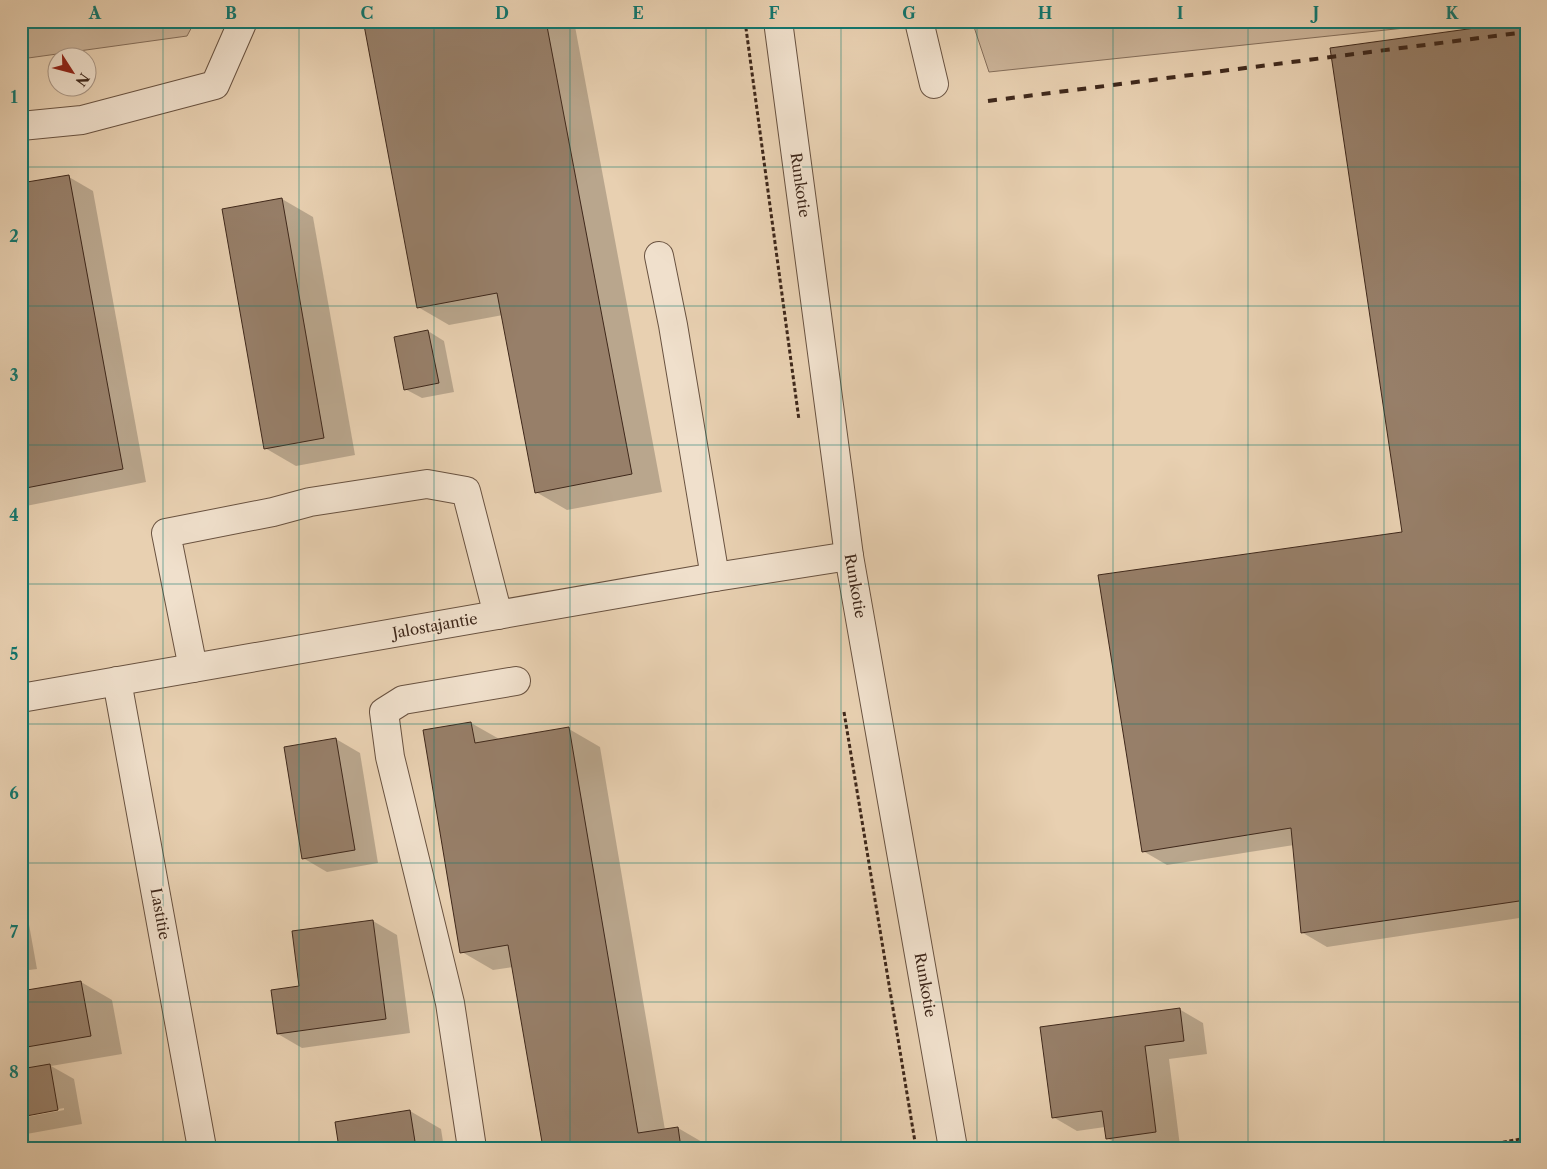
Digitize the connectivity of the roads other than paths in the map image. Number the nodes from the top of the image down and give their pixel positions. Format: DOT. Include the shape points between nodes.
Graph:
graph roads {
  1 [pos="242,21"];
  2 [pos="778,21"];
  3 [pos="919,21"];
  4 [pos="934,84"];
  5 [pos="21,126"];
  6 [pos="659,256"];
  7 [pos="849,556"];
  8 [pos="715,577"];
  9 [pos="498,615"];
  10 [pos="193,668"];
  11 [pos="117,681"];
  12 [pos="516,681"];
  13 [pos="21,698"];
  14 [pos="202,1148"];
  15 [pos="472,1148"];
  16 [pos="953,1148"];
  1 -- 5 [label="street" via="215,85 82,120"];
  2 -- 7 [label="street, Runkotie"];
  3 -- 4 [label="street"];
  6 -- 8 [label="street"];
  7 -- 8 [label="street, Jalostajantie"];
  7 -- 16 [label="street, Runkotie"];
  8 -- 9 [label="street, Jalostajantie"];
  9 -- 10 [label="street, Jalostajantie"];
  9 -- 10 [label="street" via="466,492 427,484 310,502 166,533"];
  10 -- 11 [label="street, Jalostajantie"];
  11 -- 13 [label="street, Jalostajantie"];
  11 -- 14 [label="street, Lastitie"];
  12 -- 15 [label="street" via="403,700 384,712 390,757 450,1003"];
}
